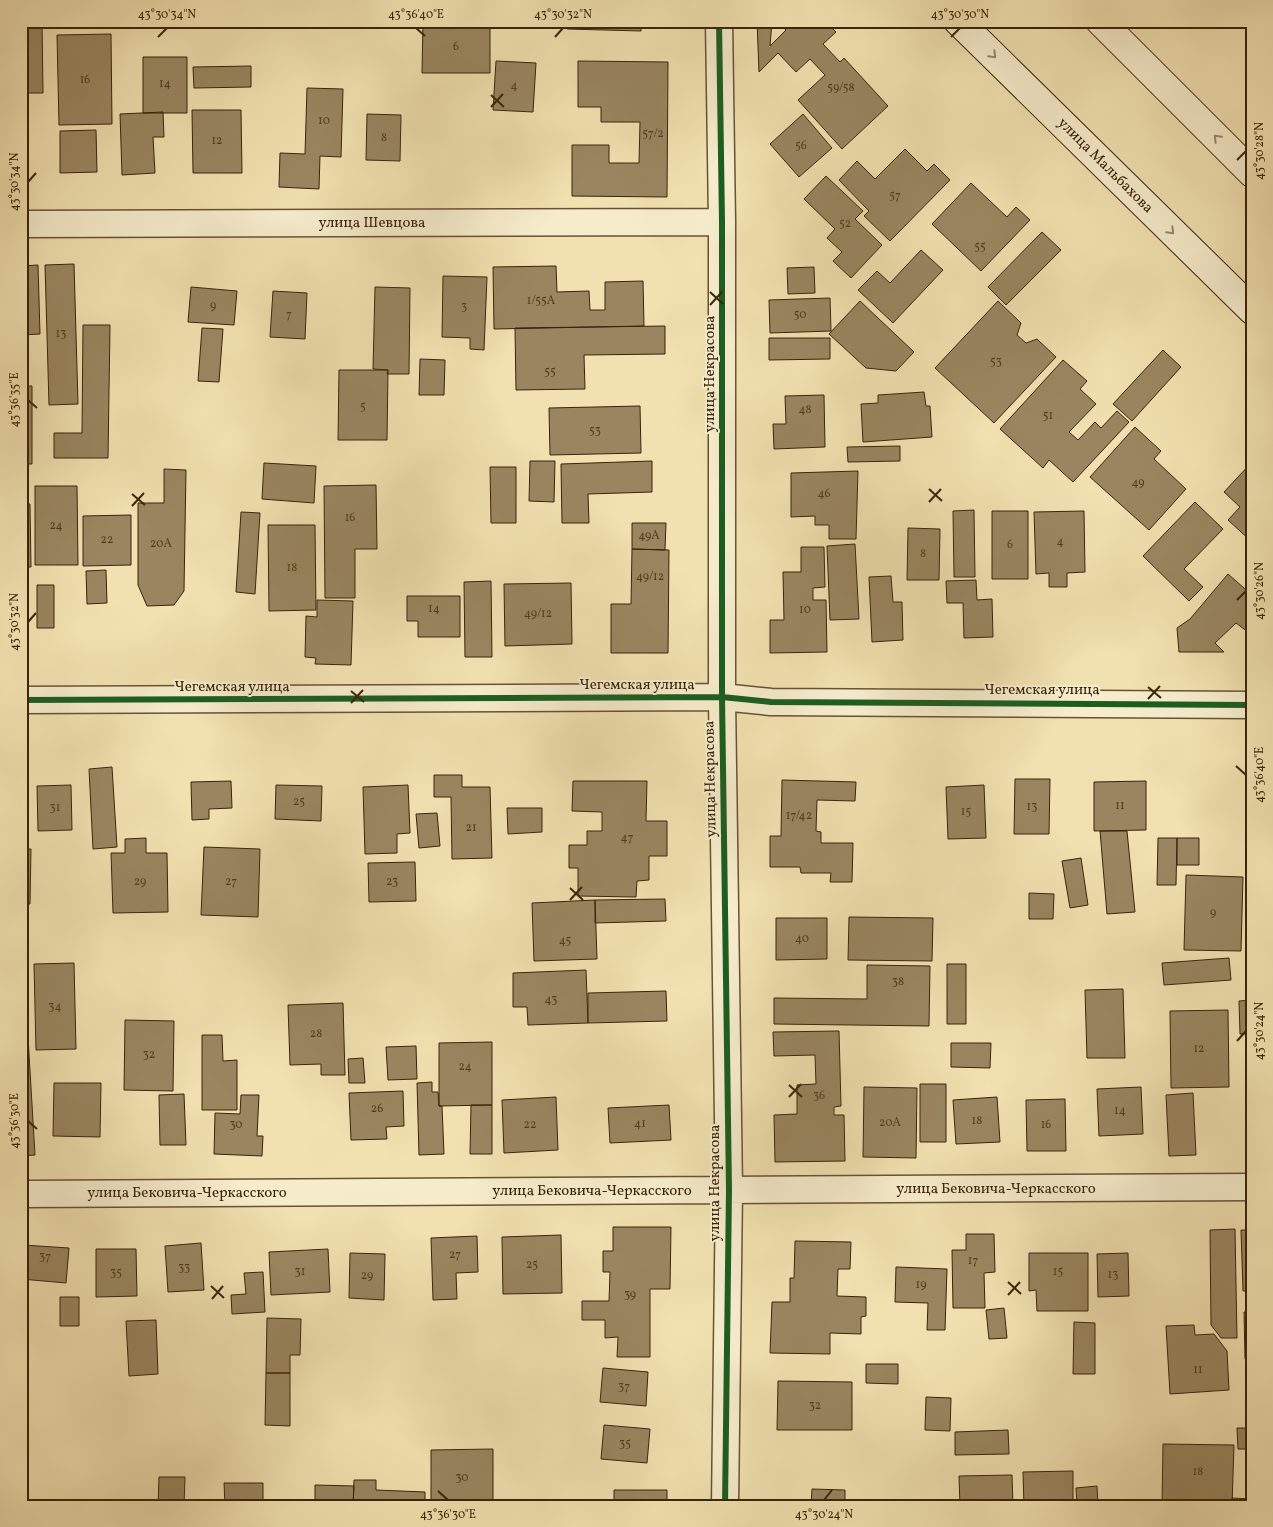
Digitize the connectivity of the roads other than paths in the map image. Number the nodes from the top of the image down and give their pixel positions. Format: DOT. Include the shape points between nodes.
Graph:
graph roads {
  1 [pos="719,21"];
  2 [pos="958,21"];
  3 [pos="1100,21"];
  4 [pos="1252,173"];
  5 [pos="722,222"];
  6 [pos="21,224"];
  7 [pos="1252,310"];
  8 [pos="722,697"];
  9 [pos="21,700"];
  10 [pos="1252,705"];
  11 [pos="1252,1187"];
  12 [pos="729,1190"];
  13 [pos="21,1194"];
  14 [pos="725,1506"];
  1 -- 5 [label="street, улица Некрасова"];
  2 -- 7 [label="main road, улица Мальбахова, one-way"];
  4 -- 3 [label="main road, one-way"];
  5 -- 6 [label="street, улица Шевцова"];
  5 -- 8 [label="street, улица Некрасова"];
  8 -- 9 [label="street, Чегемская улица"];
  8 -- 10 [label="street, Чегемская улица" via="771,702"];
  8 -- 12 [label="street, улица Некрасова"];
  11 -- 12 [label="street, улица Бековича-Черкасского"];
  12 -- 13 [label="street, улица Бековича-Черкасского"];
  12 -- 14 [label="street, улица Некрасова"];
}
